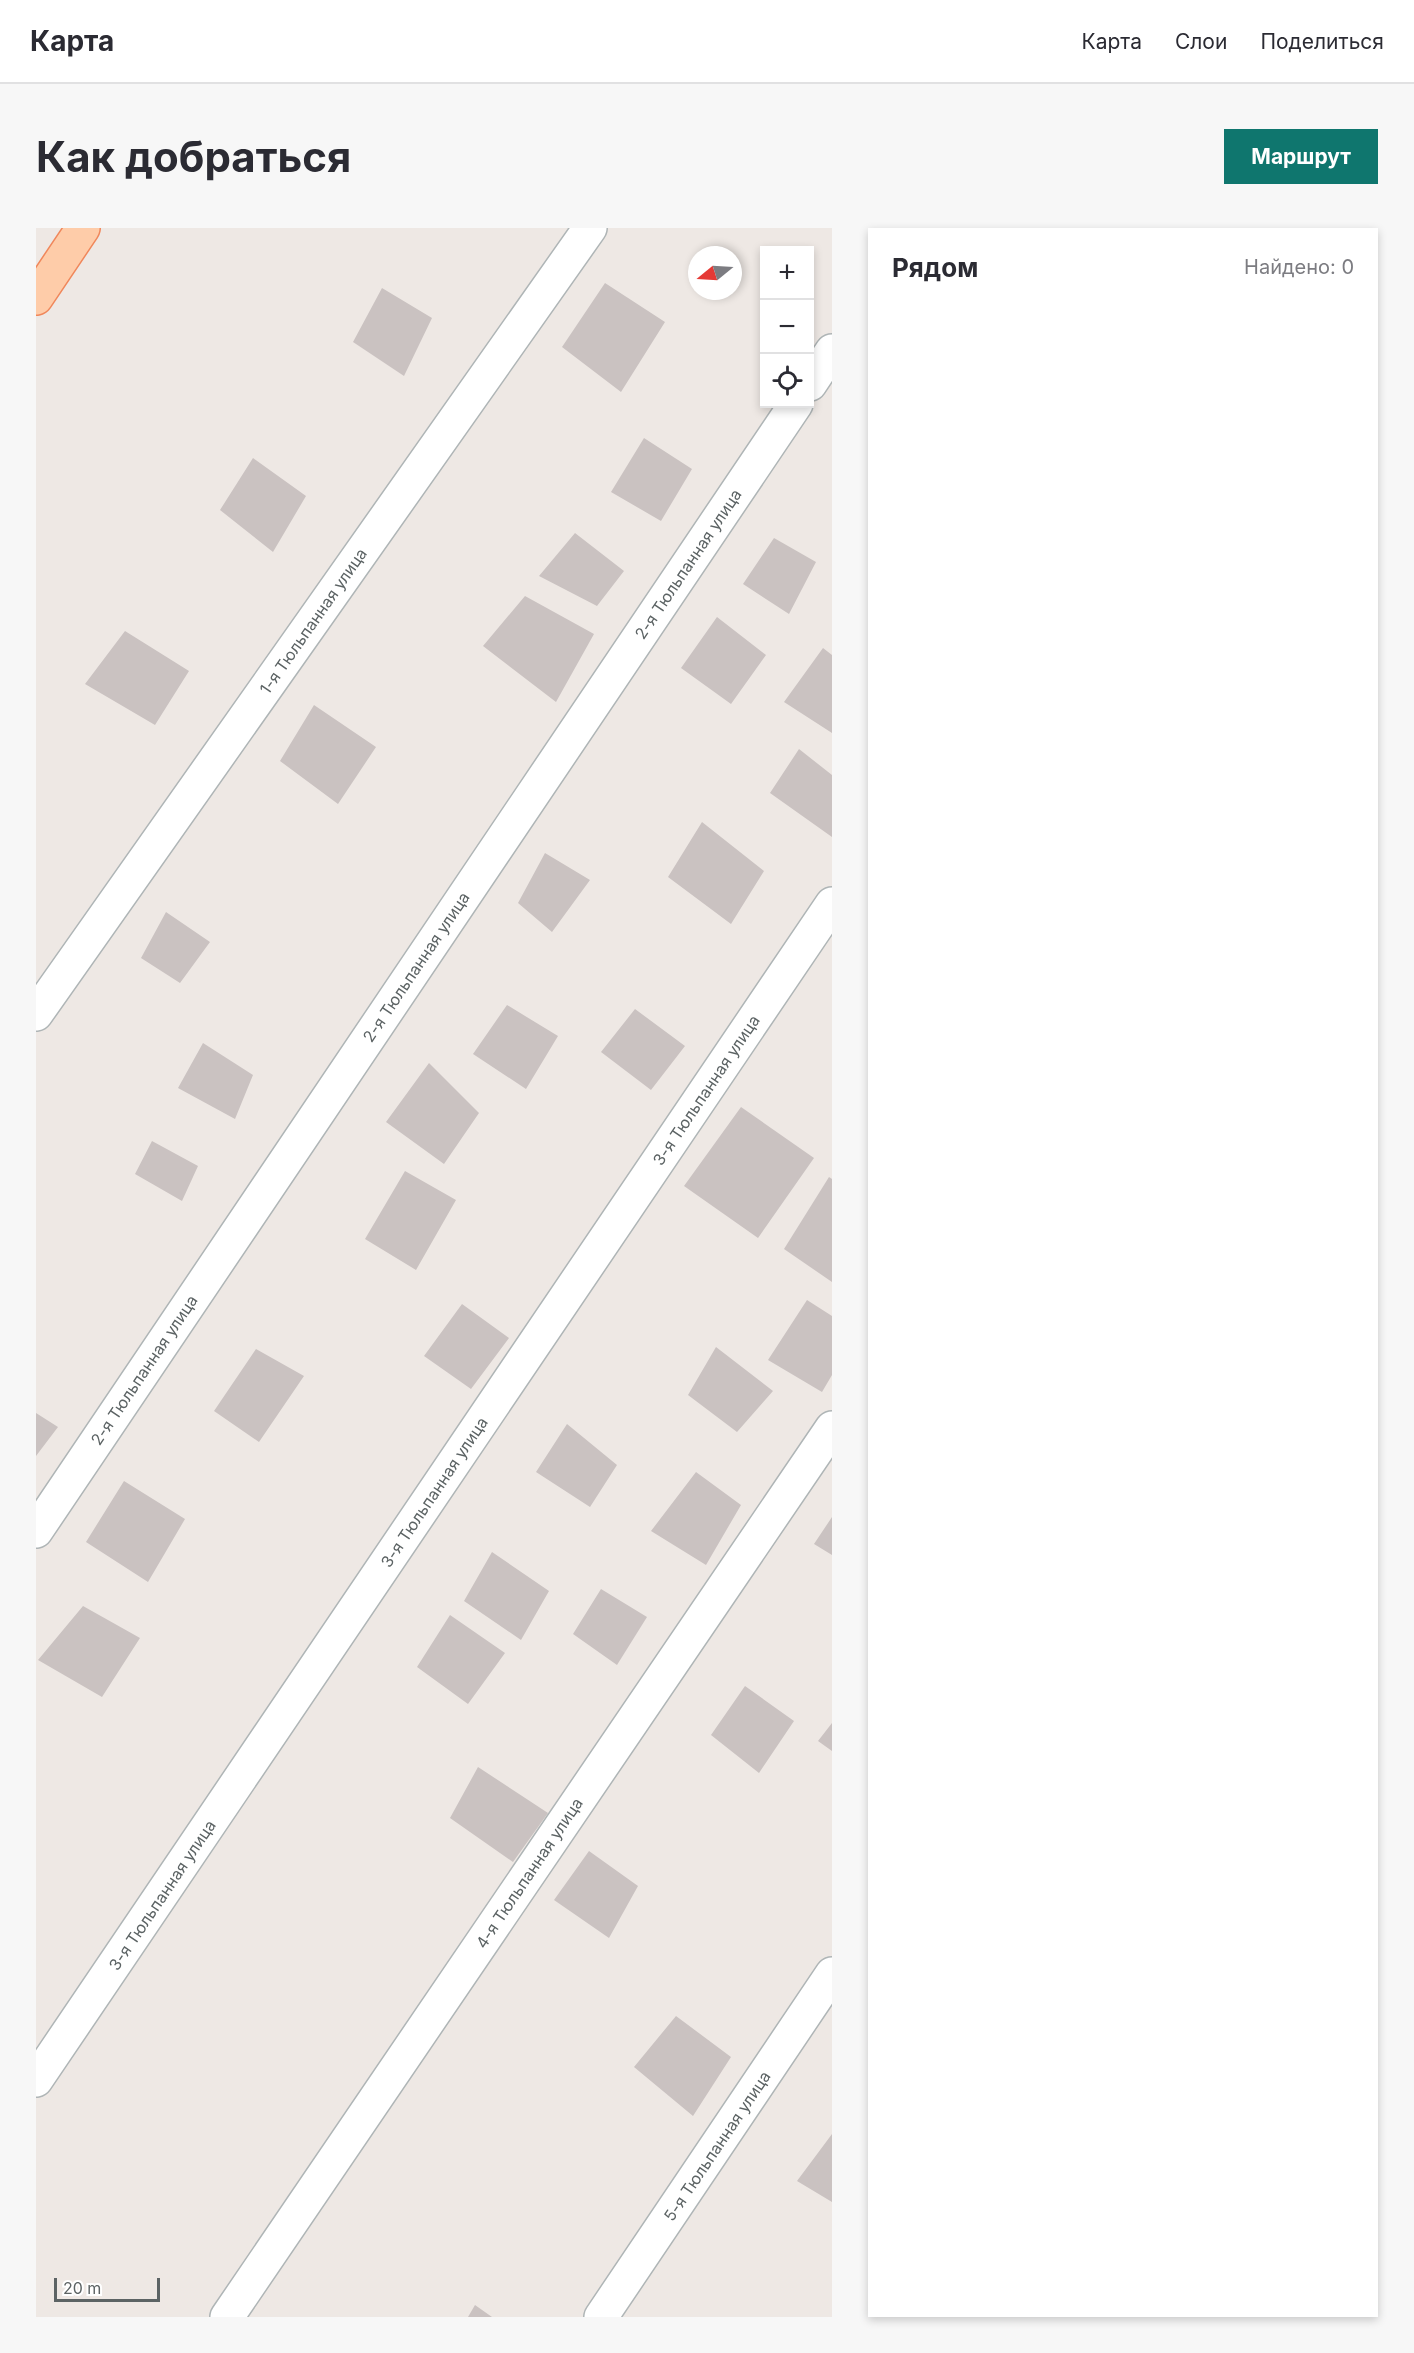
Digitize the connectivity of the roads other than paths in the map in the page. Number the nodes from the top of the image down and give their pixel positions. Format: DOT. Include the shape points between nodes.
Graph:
graph roads {
  1 [pos="83,228"];
  2 [pos="590,228"];
  3 [pos="36,298"];
  4 [pos="832,351"];
  5 [pos="814,378"];
  6 [pos="793,408"];
  7 [pos="832,904"];
  8 [pos="36,1014"];
  9 [pos="832,1428"];
  10 [pos="36,1531"];
  11 [pos="832,1974"];
  12 [pos="36,2080"];
  13 [pos="226,2317"];
  14 [pos="601,2317"];
  1 -- 3 [label="main road"];
  2 -- 8 [label="street, 1-я Тюльпанная улица"];
  4 -- 5 [label="street"];
  6 -- 10 [label="street, 2-я Тюльпанная улица"];
  7 -- 12 [label="street, 3-я Тюльпанная улица"];
  9 -- 13 [label="street, 4-я Тюльпанная улица"];
  11 -- 14 [label="street, 5-я Тюльпанная улица"];
}
